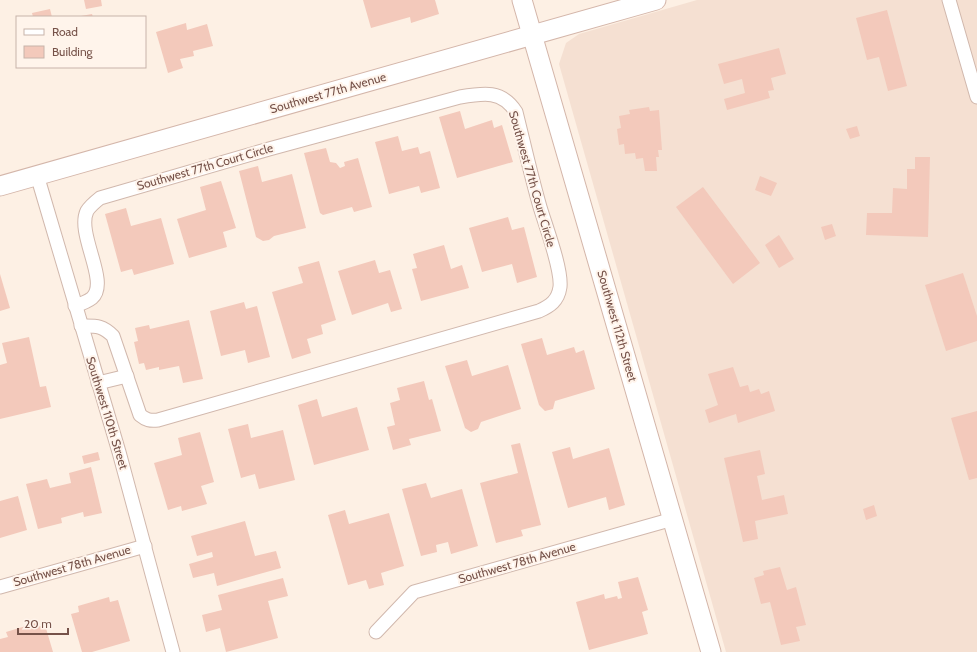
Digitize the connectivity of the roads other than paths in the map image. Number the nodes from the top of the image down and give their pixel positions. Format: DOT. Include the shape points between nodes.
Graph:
graph roads {
  1 [pos="522,0"];
  2 [pos="656,0"];
  3 [pos="949,0"];
  4 [pos="533,36"];
  5 [pos="977,97"];
  6 [pos="37,175"];
  7 [pos="0,186"];
  8 [pos="75,306"];
  9 [pos="81,326"];
  10 [pos="129,381"];
  11 [pos="98,383"];
  12 [pos="673,519"];
  13 [pos="144,546"];
  14 [pos="0,587"];
  15 [pos="376,632"];
  16 [pos="174,652"];
  17 [pos="711,652"];
  1 -- 4 [label="street, Southwest 112th Street"];
  2 -- 4 [label="street, Southwest 77th Avenue"];
  3 -- 5 [label="street"];
  4 -- 6 [label="street, Southwest 77th Avenue"];
  4 -- 12 [label="street, Southwest 112th Street"];
  6 -- 7 [label="street, Southwest 77th Avenue"];
  6 -- 8 [label="street, Southwest 110th Street"];
  8 -- 9 [label="street, Southwest 110th Street"];
  8 -- 10 [label="street, Southwest 77th Court Circle" via="92,298 96,293 97,281 85,221 87,212 100,198 460,97 493,95 502,98 516,112 558,272 559,289 556,299 549,306 539,311 158,420 145,419 140,415"];
  9 -- 10 [label="street" via="98,326 113,336"];
  9 -- 11 [label="street, Southwest 110th Street"];
  10 -- 11 [label="street"];
  11 -- 13 [label="street, Southwest 110th Street"];
  12 -- 15 [label="street, Southwest 78th Avenue" via="414,592"];
  12 -- 17 [label="street, Southwest 112th Street"];
  13 -- 14 [label="street, Southwest 78th Avenue"];
  13 -- 16 [label="street, Southwest 110th Street"];
}
